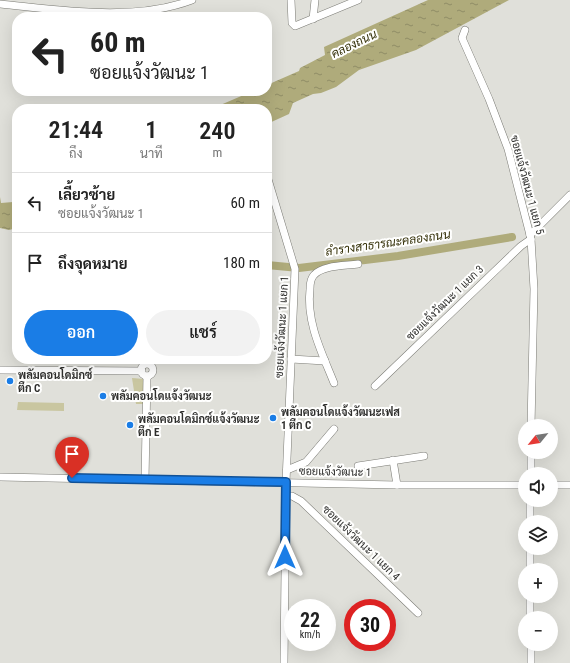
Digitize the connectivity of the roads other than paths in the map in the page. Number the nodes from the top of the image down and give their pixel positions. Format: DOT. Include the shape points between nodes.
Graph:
graph roads {
  1 [pos="192,0"];
  2 [pos="290,0"];
  3 [pos="314,0"];
  4 [pos="358,0"];
  5 [pos="0,4"];
  6 [pos="57,12"];
  7 [pos="124,12"];
  8 [pos="313,19"];
  9 [pos="465,30"];
  10 [pos="272,192"];
  11 [pos="570,196"];
  12 [pos="530,237"];
  13 [pos="358,264"];
  14 [pos="291,359"];
  15 [pos="325,361"];
  16 [pos="0,370"];
  17 [pos="334,383"];
  18 [pos="375,386"];
  19 [pos="532,419"];
  20 [pos="334,429"];
  21 [pos="424,456"];
  22 [pos="393,460"];
  23 [pos="358,466"];
  24 [pos="287,470"];
  25 [pos="0,477"];
  26 [pos="146,480"];
  27 [pos="286,482"];
  28 [pos="397,485"];
  29 [pos="518,485"];
  30 [pos="558,485"];
  31 [pos="570,485"];
  32 [pos="286,496"];
  33 [pos="418,613"];
  34 [pos="531,651"];
  35 [pos="284,663"];
  36 [pos="531,663"];
  1 -- 7 [label="street" via="176,6"];
  2 -- 8 [label="street" via="293,25"];
  3 -- 8 [label="street"];
  4 -- 8 [label="street"];
  5 -- 6 [label="street"];
  9 -- 12 [label="street, ซอยแจ้งวัฒนะ 1 แยก 5" via="462,38 508,149"];
  10 -- 14 [label="street, ซอยแจ้งวัฒนะ 1 แยก 1" via="295,269"];
  11 -- 12 [label="street, ซอยแจ้งวัฒนะ 1 แยก 3"];
  12 -- 18 [label="street, ซอยแจ้งวัฒนะ 1 แยก 3"];
  12 -- 19 [label="street, ซอยแจ้งวัฒนะ 1 แยก 5" via="534,288"];
  13 -- 15 [label="street" via="323,270 313,276 310,283 309,312"];
  14 -- 15 [label="street"];
  14 -- 24 [label="street, ซอยแจ้งวัฒนะ 1 แยก 1"];
  15 -- 17 [label="street"];
  16 -- 26 [label="street" via="144,373"];
  20 -- 24 [label="street" via="306,462"];
  21 -- 22 [label="street"];
  22 -- 23 [label="street"];
  22 -- 28 [label="street"];
  24 -- 27 [label="street, ซอยแจ้งวัฒนะ 1 แยก 1"];
  25 -- 26 [label="street, ซอยแจ้งวัฒนะ 1"];
  26 -- 27 [label="street, ซอยแจ้งวัฒนะ 1"];
  27 -- 28 [label="street, ซอยแจ้งวัฒนะ 1"];
  27 -- 32 [label="street, ซอยแจ้งวัฒนะ 1 แยก 1"];
  28 -- 29 [label="street, ซอยแจ้งวัฒนะ 1"];
  30 -- 31 [label="street"];
  32 -- 33 [label="street, ซอยแจ้งวัฒนะ 1 แยก 4" via="301,501"];
  32 -- 35 [label="street, ซอยแจ้งวัฒนะ 1 แยก 1"];
  34 -- 36 [label="street"];
}
